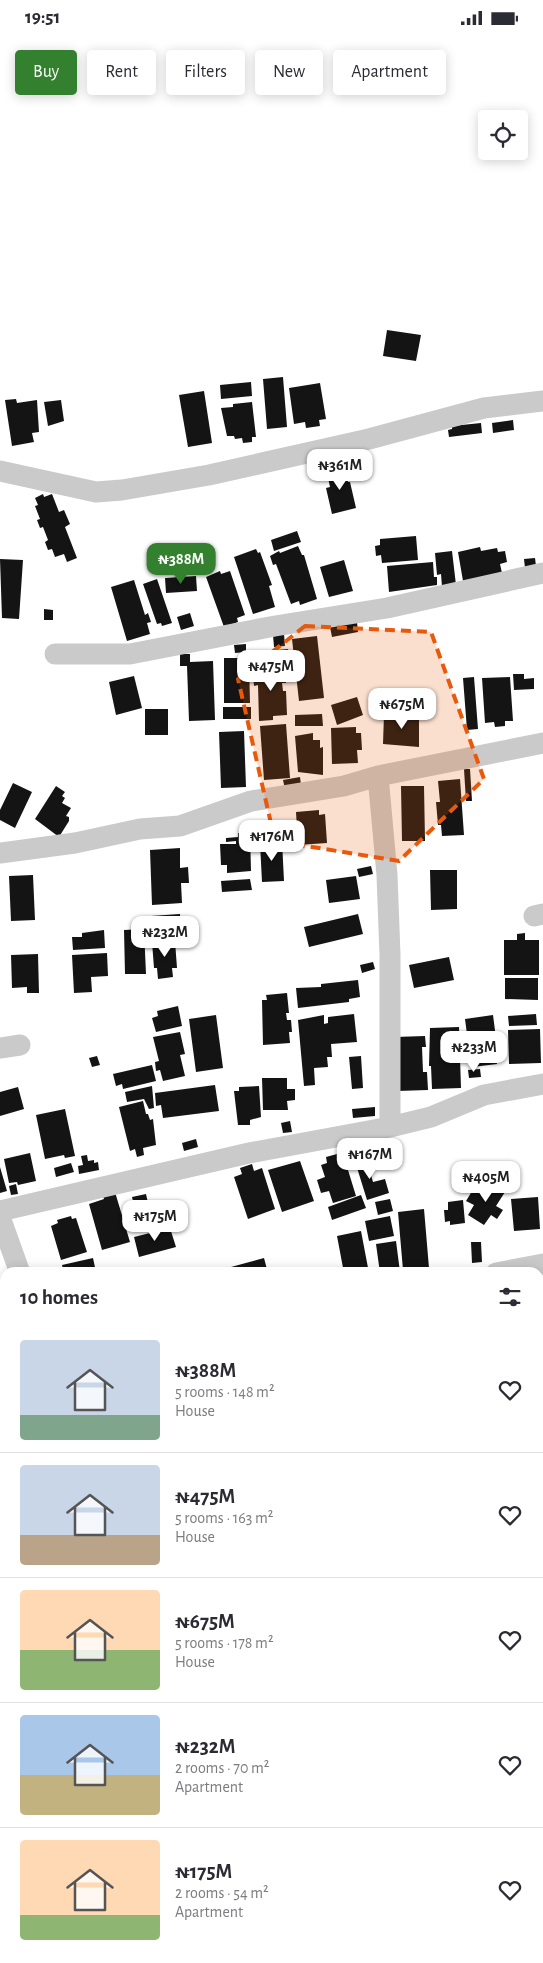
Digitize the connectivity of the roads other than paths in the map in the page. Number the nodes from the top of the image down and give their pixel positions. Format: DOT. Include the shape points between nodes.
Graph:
graph roads {
  1 [pos="543,401"];
  2 [pos="0,471"];
  3 [pos="543,573"];
  4 [pos="55,654"];
  5 [pos="543,743"];
  6 [pos="378,776"];
  7 [pos="0,853"];
  8 [pos="543,1084"];
  9 [pos="390,1127"];
  10 [pos="0,1211"];
  11 [pos="0,1217"];
  12 [pos="543,1263"];
  13 [pos="18,1267"];
  14 [pos="524,1267"];
  1 -- 2 [label="street" via="484,408 369,439 209,475 122,490 96,492"];
  3 -- 4 [label="street" via="387,608 130,654"];
  5 -- 6 [label="street"];
  6 -- 7 [label="street" via="344,786 251,801 180,826 140,829 75,843"];
  6 -- 9 [label="street" via="390,955"];
  8 -- 9 [label="street" via="484,1095 431,1117"];
  9 -- 10 [label="street" via="249,1153"];
  11 -- 13 [label="street"];
  12 -- 14 [label="street"];
}
